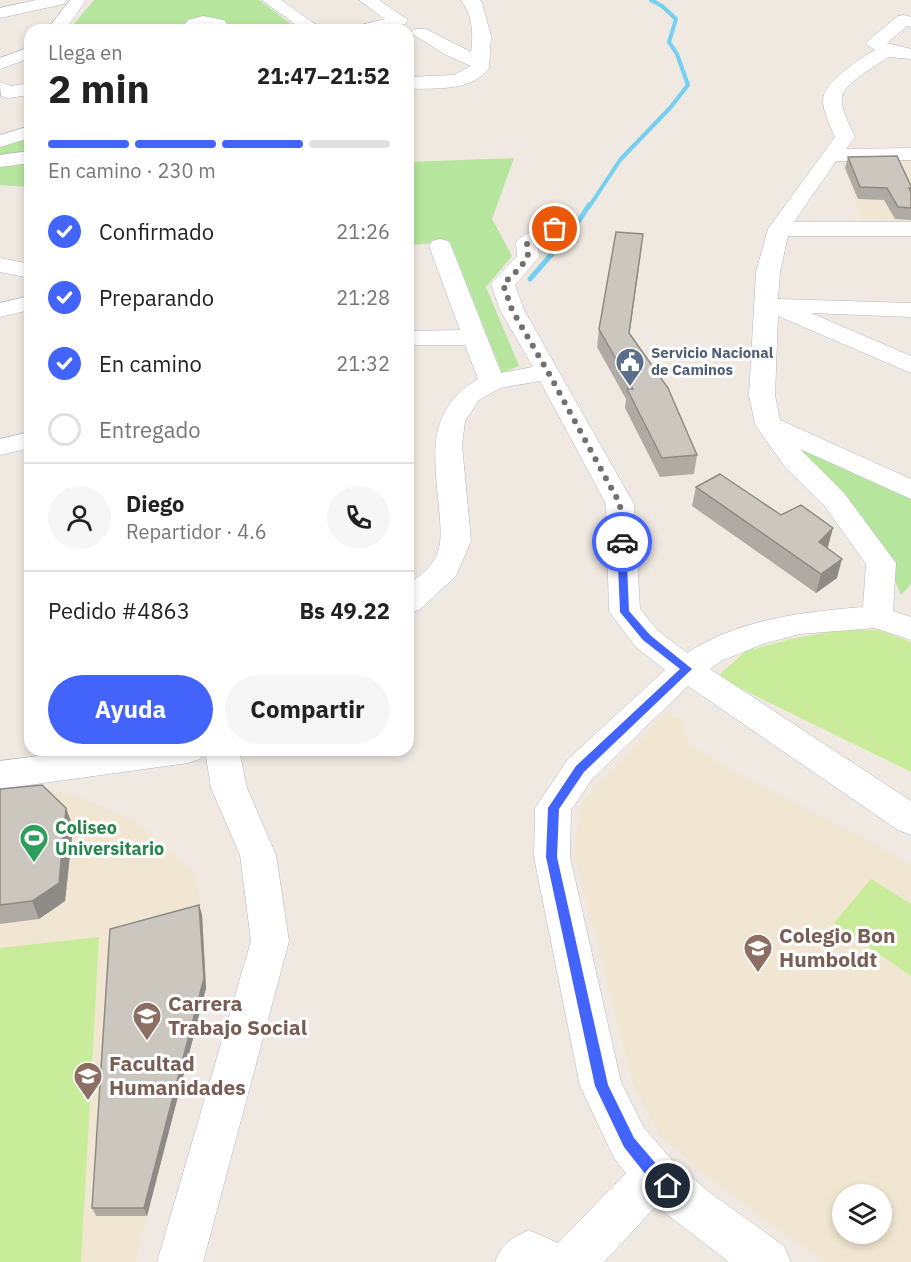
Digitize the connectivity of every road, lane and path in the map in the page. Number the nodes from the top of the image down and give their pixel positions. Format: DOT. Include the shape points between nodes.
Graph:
graph roads {
  1 [pos="58,0"];
  2 [pos="78,0"];
  3 [pos="270,0"];
  4 [pos="367,0"];
  5 [pos="470,0"];
  6 [pos="0,13"];
  7 [pos="911,22"];
  8 [pos="60,24"];
  9 [pos="194,24"];
  10 [pos="218,24"];
  11 [pos="305,24"];
  12 [pos="384,24"];
  13 [pos="420,33"];
  14 [pos="901,53"];
  15 [pos="24,54"];
  16 [pos="479,62"];
  17 [pos="0,64"];
  18 [pos="414,83"];
  19 [pos="0,88"];
  20 [pos="24,89"];
  21 [pos="24,134"];
  22 [pos="0,141"];
  23 [pos="911,154"];
  24 [pos="831,155"];
  25 [pos="24,158"];
  26 [pos="0,161"];
  27 [pos="555,229"];
  28 [pos="779,229"];
  29 [pos="911,229"];
  30 [pos="440,246"];
  31 [pos="0,266"];
  32 [pos="24,270"];
  33 [pos="767,303"];
  34 [pos="24,304"];
  35 [pos="0,310"];
  36 [pos="911,310"];
  37 [pos="475,337"];
  38 [pos="414,338"];
  39 [pos="911,365"];
  40 [pos="548,372"];
  41 [pos="492,382"];
  42 [pos="768,424"];
  43 [pos="24,441"];
  44 [pos="0,447"];
  45 [pos="911,490"];
  46 [pos="414,597"];
  47 [pos="877,617"];
  48 [pos="911,629"];
  49 [pos="687,669"];
  50 [pos="145,756"];
  51 [pos="223,756"];
  52 [pos="0,776"];
  53 [pos="911,820"];
  54 [pos="655,1175"];
  55 [pos="180,1262"];
  56 [pos="518,1262"];
  57 [pos="544,1262"];
  58 [pos="572,1262"];
  59 [pos="768,1262"];
  1 -- 6 [label="street"];
  2 -- 8 [label="street"];
  3 -- 11 [label="street"];
  4 -- 12 [label="street" via="399,20"];
  5 -- 16 [label="street" via="482,36"];
  7 -- 14 [label="street" via="904,20 875,44"];
  9 -- 10 [label="street"];
  13 -- 16 [label="street"];
  14 -- 24 [label="street" via="875,58 833,94 845,137"];
  15 -- 17 [label="street"];
  16 -- 18 [label="street" via="480,68 474,75 464,79"];
  19 -- 20 [label="street" via="8,92"];
  21 -- 22 [label="street"];
  23 -- 24 [label="street"];
  24 -- 28 [label="street"];
  25 -- 26 [label="street"];
  27 -- 40 [label="street" via="527,243 528,257 503,284 512,310"];
  28 -- 29 [label="street"];
  28 -- 33 [label="street" via="768,272"];
  30 -- 37 [label="street"];
  31 -- 32 [label="street"];
  33 -- 36 [label="street"];
  33 -- 39 [label="street"];
  33 -- 42 [label="street" via="762,395"];
  34 -- 35 [label="street"];
  37 -- 38 [label="street"];
  37 -- 41 [label="street"];
  40 -- 41 [label="street"];
  40 -- 49 [label="street" via="620,504 625,612 646,638"];
  41 -- 46 [label="street" via="470,395 452,421 448,445 456,541 445,569"];
  42 -- 45 [label="street"];
  42 -- 47 [label="street" via="795,461 834,499 881,563"];
  43 -- 44 [label="street"];
  47 -- 48 [label="street"];
  47 -- 49 [label="street" via="800,622 710,653"];
  49 -- 53 [label="street"];
  49 -- 54 [label="street" via="580,769 553,808 552,857 601,1086 629,1143"];
  50 -- 52 [label="street"];
  51 -- 55 [label="street" via="229,788 258,855 270,941"];
  54 -- 58 [label="street"];
  54 -- 59 [label="street"];
  56 -- 57 [label="street" via="530,1253"];
}
